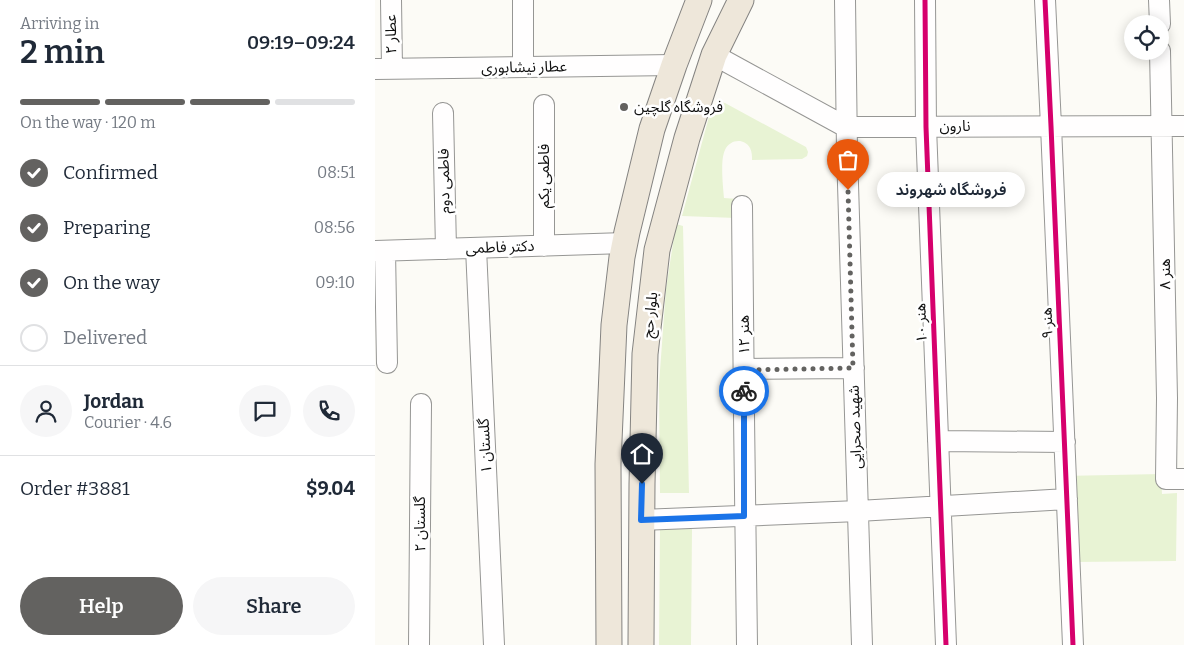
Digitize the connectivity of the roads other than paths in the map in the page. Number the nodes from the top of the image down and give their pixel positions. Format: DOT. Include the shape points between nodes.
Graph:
graph roads {
  1 [pos="391,0"];
  2 [pos="523,0"];
  3 [pos="699,0"];
  4 [pos="741,0"];
  5 [pos="845,0"];
  6 [pos="925,0"];
  7 [pos="1045,0"];
  8 [pos="1159,0"];
  9 [pos="1159,15"];
  10 [pos="714,55"];
  11 [pos="1160,60"];
  12 [pos="674,65"];
  13 [pos="523,67"];
  14 [pos="383,68"];
  15 [pos="544,105"];
  16 [pos="443,112"];
  17 [pos="1161,125"];
  18 [pos="1051,126"];
  19 [pos="1184,126"];
  20 [pos="846,127"];
  21 [pos="926,127"];
  22 [pos="742,206"];
  23 [pos="625,243"];
  24 [pos="545,246"];
  25 [pos="476,248"];
  26 [pos="446,249"];
  27 [pos="380,251"];
  28 [pos="387,363"];
  29 [pos="853,368"];
  30 [pos="744,370"];
  31 [pos="1176,398"];
  32 [pos="421,404"];
  33 [pos="938,441"];
  34 [pos="1065,442"];
  35 [pos="1184,479"];
  36 [pos="1067,499"];
  37 [pos="941,506"];
  38 [pos="858,511"];
  39 [pos="744,516"];
  40 [pos="641,520"];
  41 [pos="419,645"];
  42 [pos="495,645"];
  43 [pos="609,645"];
  44 [pos="641,645"];
  45 [pos="747,645"];
  46 [pos="862,645"];
  47 [pos="946,645"];
  48 [pos="1073,645"];
  1 -- 14 [label="street, عطار ۲"];
  2 -- 13 [label="street"];
  3 -- 12 [label="main road"];
  4 -- 10 [label="main road, بلوار حج"];
  5 -- 20 [label="street, شهید صحرایی"];
  6 -- 21 [label="street, هنر ۱۰"];
  7 -- 18 [label="street, هنر ۹"];
  8 -- 9 [label="street"];
  10 -- 20 [label="street, نارون"];
  10 -- 40 [label="main road, بلوار حج" via="687,138 657,250 645,354"];
  11 -- 17 [label="street, هنر ۸"];
  12 -- 13 [label="street, عطار نیشابوری"];
  12 -- 23 [label="main road" via="652,129"];
  13 -- 14 [label="street, عطار نیشابوری"];
  15 -- 24 [label="street, فاطمی یکم"];
  16 -- 26 [label="street, فاطمی دوم"];
  17 -- 18 [label="street, نارون"];
  17 -- 19 [label="street, نارون"];
  17 -- 31 [label="street, هنر ۸"];
  18 -- 21 [label="street, نارون"];
  18 -- 34 [label="street, هنر ۹"];
  20 -- 21 [label="street, نارون"];
  20 -- 29 [label="street, شهید صحرایی"];
  21 -- 33 [label="street, هنر ۱۰"];
  22 -- 30 [label="street, هنر ۱۲"];
  23 -- 24 [label="street, دکتر فاطمی"];
  23 -- 43 [label="main road" via="614,326 607,464"];
  24 -- 25 [label="street, دکتر فاطمی"];
  25 -- 26 [label="street, دکتر فاطمی"];
  25 -- 42 [label="street, گلستان ۱"];
  26 -- 27 [label="street, دکتر فاطمی"];
  27 -- 28 [label="street"];
  29 -- 30 [label="street"];
  29 -- 38 [label="street, شهید صحرایی"];
  30 -- 39 [label="street, هنر ۱۲"];
  31 -- 35 [label="street, هنر ۸" via="1166,478"];
  32 -- 41 [label="street, گلستان ۲"];
  33 -- 34 [label="street"];
  33 -- 37 [label="street, هنر ۱۰"];
  34 -- 36 [label="street, هنر ۹"];
  36 -- 37 [label="street"];
  36 -- 48 [label="street, هنر ۹"];
  37 -- 38 [label="street"];
  37 -- 47 [label="street, هنر ۱۰"];
  38 -- 39 [label="street"];
  38 -- 46 [label="street, شهید صحرایی"];
  39 -- 40 [label="street"];
  39 -- 45 [label="street, هنر ۱۲"];
  40 -- 44 [label="main road, بلوار حج"];
}
